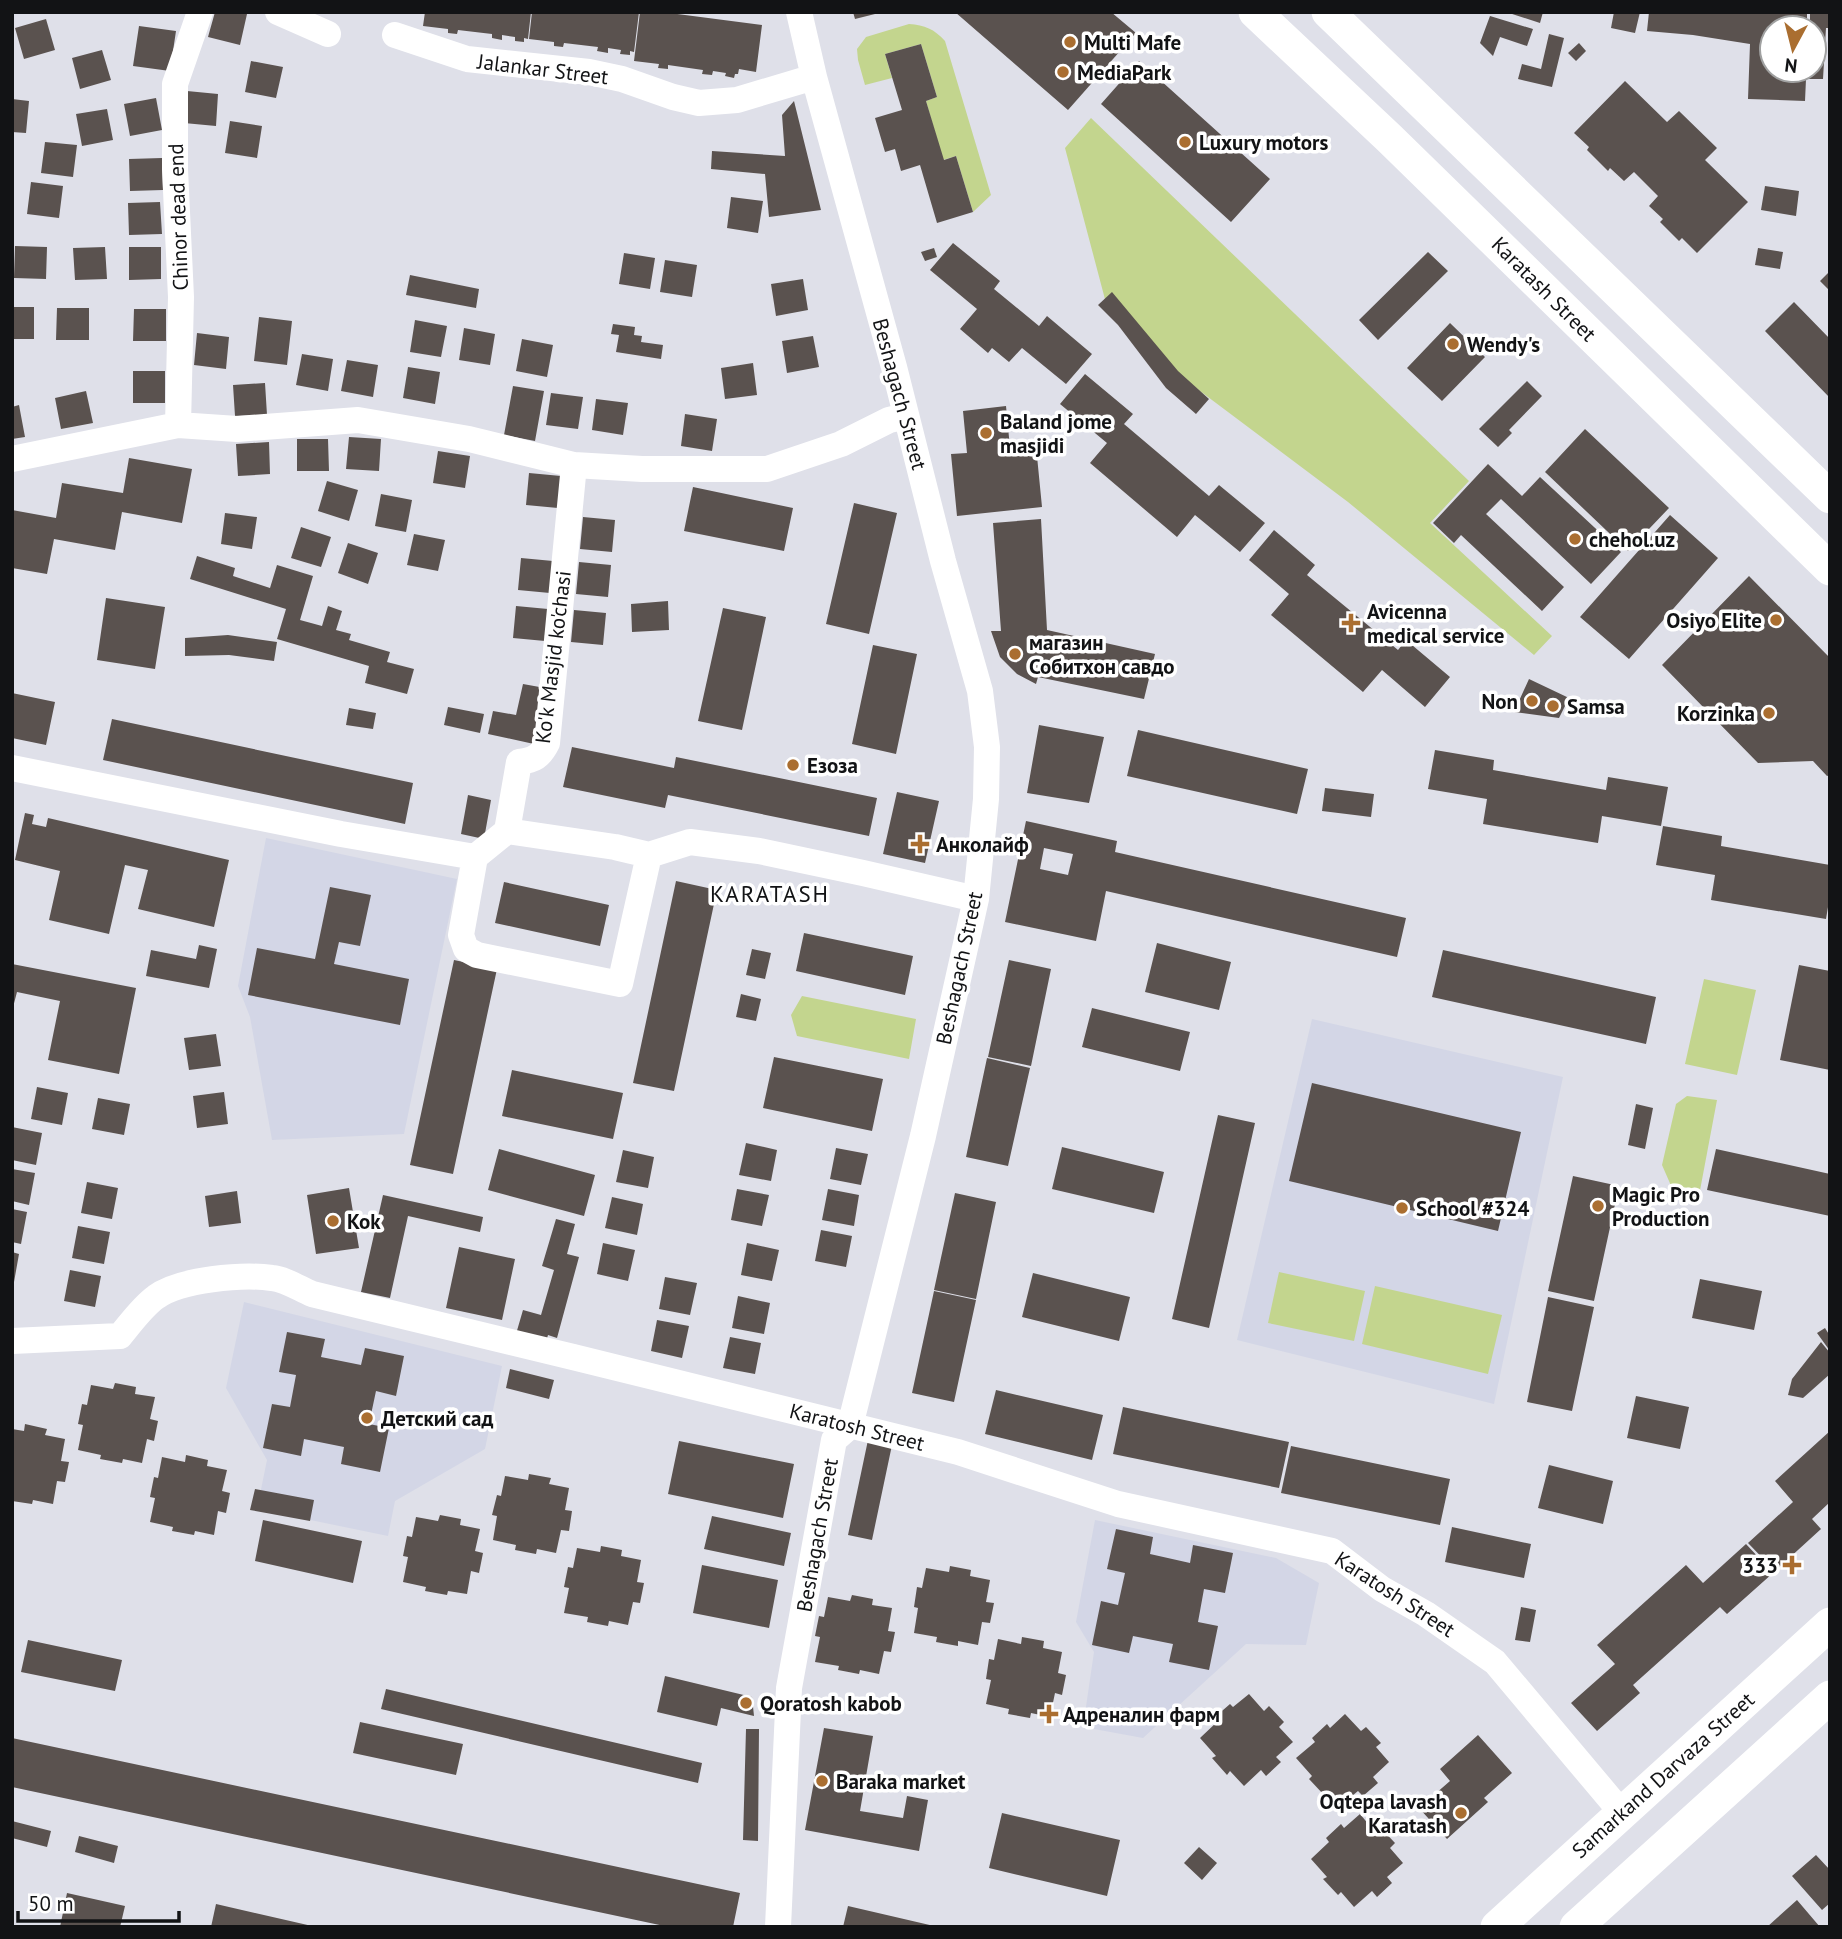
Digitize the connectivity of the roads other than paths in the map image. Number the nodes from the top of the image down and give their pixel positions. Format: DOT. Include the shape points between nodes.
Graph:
graph roads {
  1 [pos="200,12"];
  2 [pos="278,12"];
  3 [pos="799,12"];
  4 [pos="1255,12"];
  5 [pos="1328,12"];
  6 [pos="328,34"];
  7 [pos="395,35"];
  8 [pos="814,77"];
  9 [pos="906,416"];
  10 [pos="177,425"];
  11 [pos="12,459"];
  12 [pos="574,465"];
  13 [pos="1830,497"];
  14 [pos="1830,569"];
  15 [pos="12,768"];
  16 [pos="506,831"];
  17 [pos="649,855"];
  18 [pos="475,857"];
  19 [pos="976,899"];
  20 [pos="12,1341"];
  21 [pos="850,1426"];
  22 [pos="1830,1624"];
  23 [pos="1830,1697"];
  24 [pos="1622,1813"];
  25 [pos="778,1927"];
  26 [pos="1497,1927"];
  27 [pos="1576,1927"];
  1 -- 10 [label="street, Chinor dead end" via="175,83 181,297"];
  2 -- 6 [label="street"];
  3 -- 8 [label="street, Beshagach Street"];
  4 -- 14 [label="main road, Karatash Street"];
  5 -- 13 [label="main road"];
  7 -- 8 [label="street, Jalankar Street" via="467,59 589,72 699,103 737,100"];
  8 -- 9 [label="street, Beshagach Street"];
  9 -- 12 [label="street" via="767,469"];
  9 -- 19 [label="street, Beshagach Street" via="980,691 987,747 986,799"];
  10 -- 11 [label="street"];
  10 -- 12 [label="street" via="237,429 358,420 469,439"];
  12 -- 16 [label="street, Ko'k Masjid ko'chasi" via="547,743 542,754 519,762"];
  15 -- 18 [label="street"];
  16 -- 17 [label="street"];
  16 -- 18 [label="street"];
  17 -- 18 [label="street" via="620,984 466,949 461,935"];
  17 -- 19 [label="street" via="690,842 759,851"];
  19 -- 21 [label="street, Beshagach Street" via="923,1136"];
  20 -- 21 [label="street, Karatosh Street" via="120,1336 153,1298 173,1287 234,1278 274,1278 312,1294"];
  21 -- 24 [label="street, Karatosh Street" via="958,1452 1118,1503 1332,1551 1495,1662"];
  21 -- 25 [label="street, Beshagach Street" via="834,1440 789,1688"];
  22 -- 24 [label="main road, Samarkand Darvaza Street"];
  23 -- 27 [label="main road"];
  24 -- 26 [label="main road, Samarkand Darvaza Street"];
}
